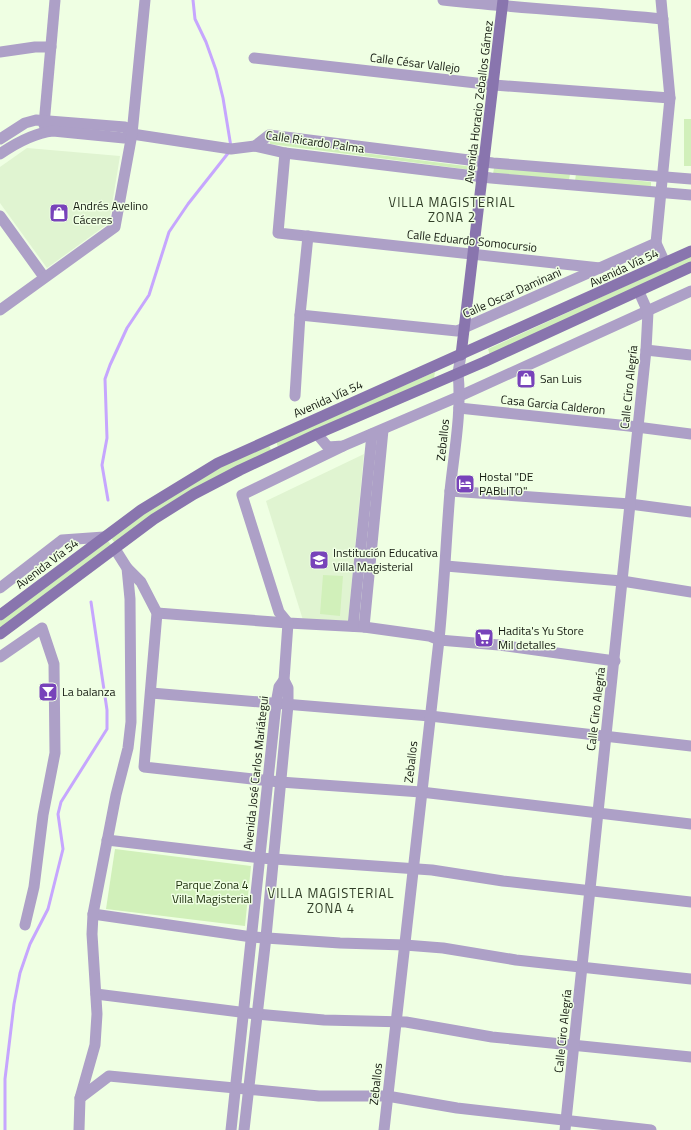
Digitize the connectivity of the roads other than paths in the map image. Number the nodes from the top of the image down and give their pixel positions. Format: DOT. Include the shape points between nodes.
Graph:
graph roads {
  1 [pos="55,0"];
  2 [pos="145,0"];
  3 [pos="443,0"];
  4 [pos="661,0"];
  5 [pos="503,3"];
  6 [pos="663,19"];
  7 [pos="51,47"];
  8 [pos="0,52"];
  9 [pos="254,58"];
  10 [pos="494,85"];
  11 [pos="670,98"];
  12 [pos="44,119"];
  13 [pos="44,132"];
  14 [pos="132,134"];
  15 [pos="0,139"];
  16 [pos="255,146"];
  17 [pos="285,153"];
  18 [pos="0,154"];
  19 [pos="484,162"];
  20 [pos="483,177"];
  21 [pos="662,178"];
  22 [pos="691,179"];
  23 [pos="661,193"];
  24 [pos="691,195"];
  25 [pos="0,216"];
  26 [pos="308,236"];
  27 [pos="656,243"];
  28 [pos="691,251"];
  29 [pos="474,255"];
  30 [pos="666,263"];
  31 [pos="691,267"];
  32 [pos="600,268"];
  33 [pos="44,277"];
  34 [pos="691,291"];
  35 [pos="639,292"];
  36 [pos="0,310"];
  37 [pos="648,312"];
  38 [pos="300,315"];
  39 [pos="465,328"];
  40 [pos="646,350"];
  41 [pos="461,355"];
  42 [pos="691,355"];
  43 [pos="458,373"];
  44 [pos="295,396"];
  45 [pos="460,396"];
  46 [pos="459,408"];
  47 [pos="638,427"];
  48 [pos="377,432"];
  49 [pos="317,434"];
  50 [pos="691,434"];
  51 [pos="343,446"];
  52 [pos="450,491"];
  53 [pos="630,504"];
  54 [pos="691,512"];
  55 [pos="104,537"];
  56 [pos="115,549"];
  57 [pos="446,566"];
  58 [pos="127,568"];
  59 [pos="622,581"];
  60 [pos="1,585"];
  61 [pos="691,592"];
  62 [pos="157,613"];
  63 [pos="0,615"];
  64 [pos="288,624"];
  65 [pos="358,627"];
  66 [pos="0,634"];
  67 [pos="439,640"];
  68 [pos="0,656"];
  69 [pos="615,661"];
  70 [pos="284,680"];
  71 [pos="151,693"];
  72 [pos="276,704"];
  73 [pos="288,705"];
  74 [pos="430,716"];
  75 [pos="606,735"];
  76 [pos="691,746"];
  77 [pos="268,779"];
  78 [pos="280,782"];
  79 [pos="421,792"];
  80 [pos="598,813"];
  81 [pos="691,824"];
  82 [pos="106,840"];
  83 [pos="260,858"];
  84 [pos="274,859"];
  85 [pos="414,868"];
  86 [pos="590,890"];
  87 [pos="691,902"];
  88 [pos="93,914"];
  89 [pos="25,925"];
  90 [pos="252,937"];
  91 [pos="266,937"];
  92 [pos="405,945"];
  93 [pos="582,968"];
  94 [pos="691,979"];
  95 [pos="96,994"];
  96 [pos="244,1012"];
  97 [pos="256,1014"];
  98 [pos="396,1022"];
  99 [pos="574,1045"];
  100 [pos="691,1057"];
  101 [pos="236,1088"];
  102 [pos="248,1090"];
  103 [pos="387,1096"];
  104 [pos="80,1098"];
  105 [pos="566,1126"];
  106 [pos="79,1130"];
  107 [pos="232,1130"];
  108 [pos="244,1130"];
  109 [pos="384,1130"];
  110 [pos="651,1130"];
  1 -- 7 [label="street"];
  2 -- 14 [label="street"];
  3 -- 5 [label="street"];
  4 -- 6 [label="street"];
  5 -- 6 [label="street"];
  5 -- 10 [label="main road, Avenida Horacio Zeballos Gámez"];
  6 -- 11 [label="street"];
  7 -- 8 [label="street"];
  7 -- 12 [label="street"];
  9 -- 10 [label="street, Calle César Vallejo"];
  10 -- 11 [label="street, Calle César Vallejo"];
  10 -- 19 [label="main road, Avenida Horacio Zeballos Gámez"];
  11 -- 21 [label="street"];
  12 -- 13 [label="street"];
  12 -- 14 [label="street" via="125,127"];
  12 -- 15 [label="street" via="25,123"];
  13 -- 14 [label="street" via="124,138"];
  13 -- 18 [label="street" via="25,139"];
  14 -- 16 [label="street" via="231,149"];
  14 -- 33 [label="street" via="115,227"];
  16 -- 17 [label="street, Calle Ricardo Palma"];
  16 -- 19 [label="street, Calle Ricardo Palma" via="269,135"];
  17 -- 20 [label="street, Calle Ricardo Palma"];
  17 -- 26 [label="street, Calle Eduardo Somocursio" via="278,233"];
  19 -- 20 [label="main road, Avenida Horacio Zeballos Gámez"];
  19 -- 21 [label="street, Calle Ricardo Palma"];
  20 -- 23 [label="street, Calle Ricardo Palma"];
  20 -- 29 [label="main road, Avenida Horacio Zeballos Gámez"];
  21 -- 22 [label="street, Calle Ricardo Palma"];
  21 -- 23 [label="street"];
  23 -- 24 [label="street, Calle Ricardo Palma"];
  23 -- 27 [label="street"];
  25 -- 33 [label="street"];
  26 -- 29 [label="street, Calle Eduardo Somocursio"];
  26 -- 38 [label="street"];
  27 -- 30 [label="street"];
  27 -- 32 [label="street, Calle Oscar Daminani"];
  28 -- 30 [label="main road, Avenida Vía 54"];
  29 -- 32 [label="street, Calle Eduardo Somocursio"];
  29 -- 39 [label="main road, Avenida Horacio Zeballos Gámez"];
  30 -- 41 [label="main road, Avenida Vía 54"];
  31 -- 35 [label="main road"];
  32 -- 39 [label="street, Calle Oscar Daminani"];
  33 -- 36 [label="street"];
  34 -- 37 [label="street"];
  35 -- 37 [label="street, Calle Ciro Alegría"];
  35 -- 43 [label="main road"];
  37 -- 40 [label="street, Calle Ciro Alegría"];
  37 -- 45 [label="street"];
  38 -- 39 [label="street, Calle Oscar Daminani" via="457,331"];
  38 -- 44 [label="street"];
  39 -- 41 [label="main road, Avenida Horacio Zeballos Gámez"];
  40 -- 42 [label="street"];
  40 -- 47 [label="street, Calle Ciro Alegría"];
  41 -- 43 [label="street, Avenida Horacio Zeballos Gámez"];
  41 -- 55 [label="main road, Avenida Vía 54" via="218,463 141,510"];
  43 -- 45 [label="street, Zeballos"];
  43 -- 49 [label="main road"];
  45 -- 46 [label="street, Zeballos"];
  45 -- 48 [label="street"];
  46 -- 47 [label="street, Casa Garcia Calderon"];
  46 -- 52 [label="street, Zeballos"];
  47 -- 50 [label="street, Casa Garcia Calderon"];
  47 -- 53 [label="street, Calle Ciro Alegría"];
  48 -- 51 [label="street"];
  48 -- 65 [label="street"];
  49 -- 51 [label="street" via="328,447"];
  49 -- 56 [label="main road" via="194,494 154,519"];
  51 -- 64 [label="street" via="242,495 279,612"];
  52 -- 53 [label="street"];
  52 -- 57 [label="street, Zeballos"];
  53 -- 54 [label="street"];
  53 -- 59 [label="street, Calle Ciro Alegría"];
  55 -- 60 [label="street" via="62,540"];
  55 -- 63 [label="main road, Avenida Vía 54"];
  56 -- 58 [label="street"];
  56 -- 66 [label="main road"];
  57 -- 59 [label="street"];
  57 -- 67 [label="street, Zeballos"];
  58 -- 62 [label="street" via="141,582"];
  58 -- 82 [label="street" via="130,599 131,722 128,748"];
  59 -- 61 [label="street"];
  59 -- 69 [label="street, Calle Ciro Alegría"];
  62 -- 64 [label="street"];
  62 -- 71 [label="street"];
  64 -- 65 [label="street"];
  64 -- 70 [label="street"];
  65 -- 67 [label="street" via="429,636"];
  67 -- 69 [label="street" via="499,645"];
  67 -- 74 [label="street, Zeballos"];
  68 -- 89 [label="street" via="42,628 54,664 55,753 43,815 34,887"];
  69 -- 75 [label="street, Calle Ciro Alegría"];
  70 -- 72 [label="street, Avenida José Carlos Mariátegui" via="279,687"];
  70 -- 73 [label="street, Avenida José Carlos Mariátegui" via="288,688"];
  71 -- 72 [label="street"];
  71 -- 77 [label="street" via="144,767"];
  72 -- 73 [label="street"];
  72 -- 77 [label="street, Avenida José Carlos Mariátegui"];
  73 -- 74 [label="street"];
  73 -- 78 [label="street, Avenida José Carlos Mariátegui"];
  74 -- 75 [label="street"];
  74 -- 79 [label="street, Zeballos"];
  75 -- 76 [label="street"];
  75 -- 80 [label="street, Calle Ciro Alegría"];
  77 -- 78 [label="street"];
  77 -- 83 [label="street, Avenida José Carlos Mariátegui"];
  78 -- 79 [label="street"];
  78 -- 84 [label="street, Avenida José Carlos Mariátegui"];
  79 -- 80 [label="street"];
  79 -- 85 [label="street, Zeballos"];
  80 -- 81 [label="street"];
  80 -- 86 [label="street, Calle Ciro Alegría"];
  82 -- 83 [label="street"];
  82 -- 88 [label="street"];
  83 -- 84 [label="street"];
  83 -- 90 [label="street, Avenida José Carlos Mariátegui"];
  84 -- 85 [label="street"];
  84 -- 91 [label="street, Avenida José Carlos Mariátegui"];
  85 -- 86 [label="street"];
  85 -- 92 [label="street, Zeballos"];
  86 -- 87 [label="street"];
  86 -- 93 [label="street, Calle Ciro Alegría"];
  88 -- 90 [label="street"];
  88 -- 95 [label="street"];
  90 -- 91 [label="street"];
  90 -- 96 [label="street, Avenida José Carlos Mariátegui"];
  91 -- 92 [label="street"];
  91 -- 97 [label="street, Avenida José Carlos Mariátegui"];
  92 -- 93 [label="street"];
  92 -- 98 [label="street, Zeballos"];
  93 -- 94 [label="street"];
  93 -- 99 [label="street, Calle Ciro Alegría"];
  95 -- 96 [label="street"];
  95 -- 104 [label="street" via="94,1045"];
  96 -- 97 [label="street"];
  96 -- 101 [label="street, Avenida José Carlos Mariátegui"];
  97 -- 98 [label="street" via="324,1020"];
  97 -- 102 [label="street, Avenida José Carlos Mariátegui"];
  98 -- 99 [label="street" via="492,1037"];
  98 -- 103 [label="street, Zeballos"];
  99 -- 100 [label="street"];
  99 -- 105 [label="street, Calle Ciro Alegría"];
  101 -- 102 [label="street"];
  101 -- 104 [label="street" via="109,1076"];
  101 -- 107 [label="street, Avenida José Carlos Mariátegui"];
  102 -- 103 [label="street" via="319,1096"];
  102 -- 108 [label="street, Avenida José Carlos Mariátegui"];
  103 -- 105 [label="street"];
  103 -- 109 [label="street, Zeballos"];
  104 -- 106 [label="street"];
  105 -- 110 [label="street"];
}
